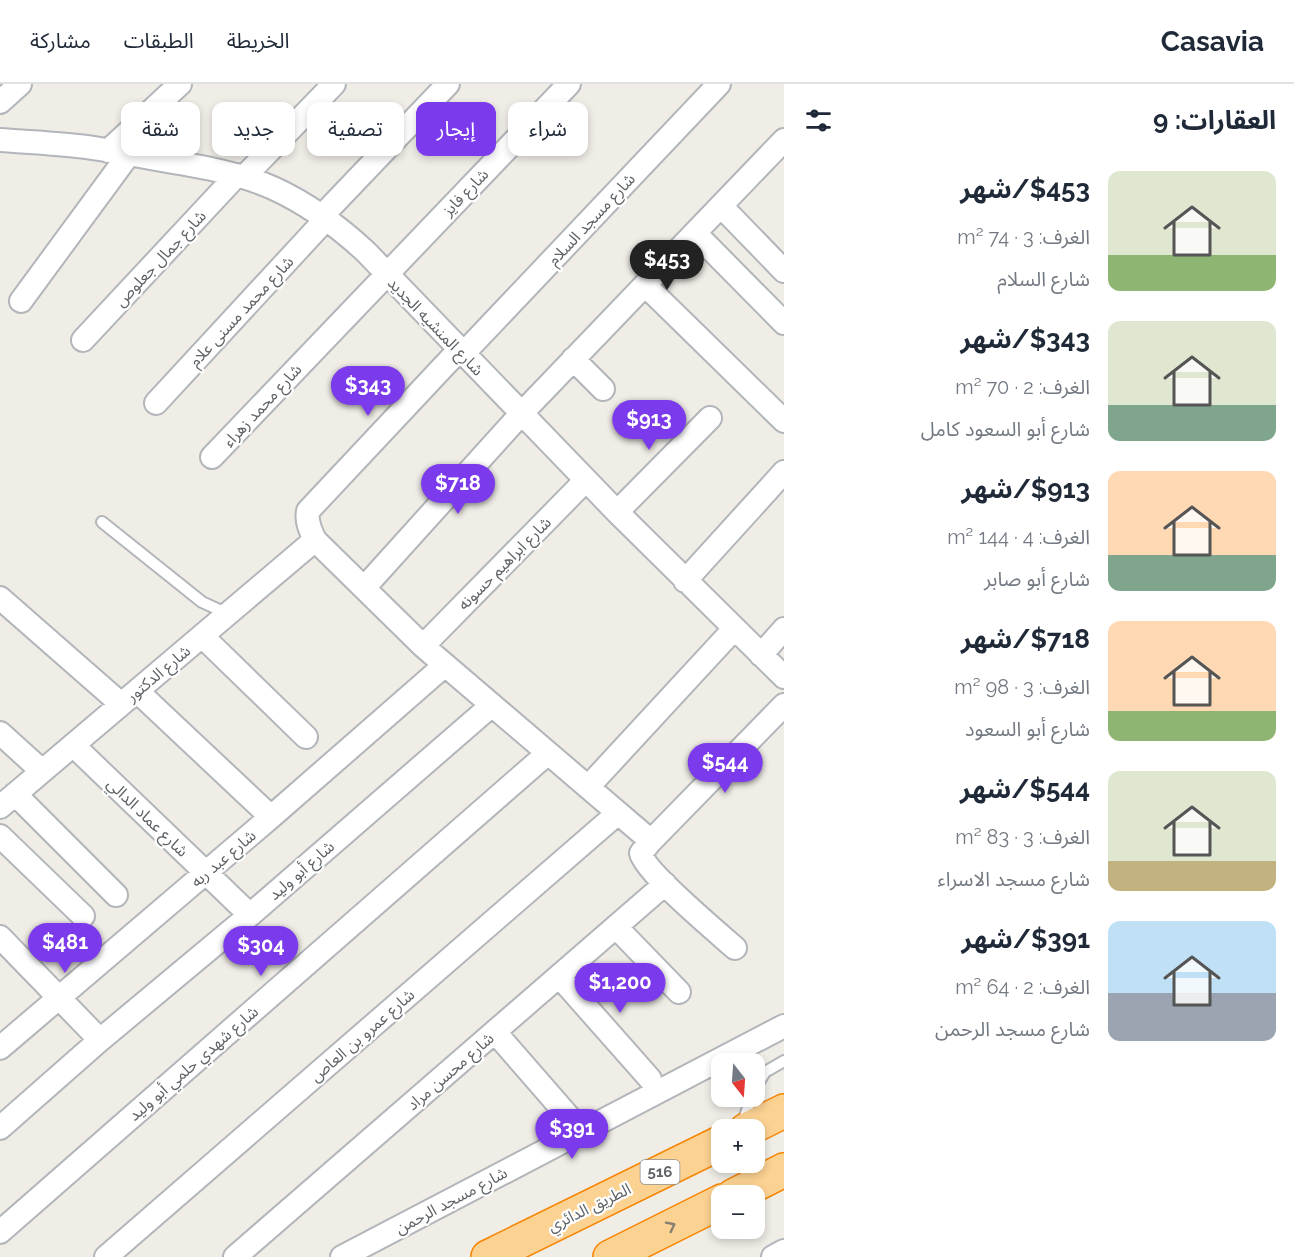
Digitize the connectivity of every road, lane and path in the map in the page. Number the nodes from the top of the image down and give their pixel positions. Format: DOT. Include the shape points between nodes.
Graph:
graph roads {
  1 [pos="20,84"];
  2 [pos="180,84"];
  3 [pos="334,84"];
  4 [pos="448,84"];
  5 [pos="569,84"];
  6 [pos="719,84"];
  7 [pos="0,102"];
  8 [pos="0,141"];
  9 [pos="783,144"];
  10 [pos="118,152"];
  11 [pos="240,176"];
  12 [pos="721,206"];
  13 [pos="324,217"];
  14 [pos="695,233"];
  15 [pos="784,271"];
  16 [pos="386,274"];
  17 [pos="645,285"];
  18 [pos="21,301"];
  19 [pos="784,323"];
  20 [pos="83,340"];
  21 [pos="461,352"];
  22 [pos="573,359"];
  23 [pos="603,389"];
  24 [pos="156,404"];
  25 [pos="521,414"];
  26 [pos="710,418"];
  27 [pos="784,421"];
  28 [pos="212,457"];
  29 [pos="784,472"];
  30 [pos="586,480"];
  31 [pos="617,512"];
  32 [pos="102,522"];
  33 [pos="315,540"];
  34 [pos="685,581"];
  35 [pos="364,588"];
  36 [pos="0,598"];
  37 [pos="228,614"];
  38 [pos="734,629"];
  39 [pos="784,629"];
  40 [pos="202,636"];
  41 [pos="423,646"];
  42 [pos="761,655"];
  43 [pos="445,665"];
  44 [pos="784,677"];
  45 [pos="129,698"];
  46 [pos="492,705"];
  47 [pos="784,705"];
  48 [pos="0,733"];
  49 [pos="306,737"];
  50 [pos="73,745"];
  51 [pos="548,753"];
  52 [pos="42,771"];
  53 [pos="588,787"];
  54 [pos="7,801"];
  55 [pos="618,813"];
  56 [pos="271,818"];
  57 [pos="0,836"];
  58 [pos="651,841"];
  59 [pos="206,872"];
  60 [pos="665,884"];
  61 [pos="116,895"];
  62 [pos="250,915"];
  63 [pos="83,916"];
  64 [pos="616,927"];
  65 [pos="0,937"];
  66 [pos="735,948"];
  67 [pos="559,976"];
  68 [pos="680,992"];
  69 [pos="59,997"];
  70 [pos="784,1026"];
  71 [pos="495,1032"];
  72 [pos="100,1040"];
  73 [pos="0,1048"];
  74 [pos="784,1061"];
  75 [pos="765,1072"];
  76 [pos="650,1079"];
  77 [pos="784,1111"];
  78 [pos="765,1120"];
  79 [pos="0,1128"];
  80 [pos="582,1132"];
  81 [pos="711,1147"];
  82 [pos="784,1170"];
  83 [pos="755,1185"];
  84 [pos="711,1206"];
  85 [pos="0,1232"];
  86 [pos="784,1251"];
  87 [pos="496,1253"];
  88 [pos="616,1254"];
  89 [pos="106,1257"];
  90 [pos="235,1257"];
  91 [pos="342,1257"];
  92 [pos="773,1257"];
  1 -- 7 [label="street"];
  2 -- 10 [label="street"];
  3 -- 11 [label="street, شارع جمال جعلوص"];
  4 -- 13 [label="street, شارع محمد مسنى علام"];
  5 -- 16 [label="street, شارع فايز"];
  6 -- 21 [label="street, شارع مسجد السلام"];
  8 -- 10 [label="street, شارع المنشيه الجديد"];
  9 -- 12 [label="street"];
  10 -- 11 [label="street, شارع المنشيه الجديد"];
  10 -- 18 [label="street"];
  11 -- 13 [label="street, شارع المنشيه الجديد"];
  11 -- 20 [label="street, شارع جمال جعلوص"];
  12 -- 14 [label="street"];
  12 -- 15 [label="street"];
  13 -- 16 [label="street, شارع المنشيه الجديد" via="359,245"];
  13 -- 24 [label="street, شارع محمد مسنى علام"];
  14 -- 17 [label="street"];
  14 -- 19 [label="street"];
  16 -- 21 [label="street, شارع المنشيه الجديد"];
  16 -- 28 [label="street, شارع محمد زهراء"];
  17 -- 22 [label="street"];
  17 -- 27 [label="street"];
  21 -- 25 [label="street, شارع المنشيه الجديد"];
  21 -- 33 [label="street, شارع مسجد السلام" via="308,511"];
  22 -- 23 [label="street"];
  22 -- 25 [label="street"];
  25 -- 30 [label="street, شارع المنشيه الجديد"];
  25 -- 35 [label="street"];
  26 -- 31 [label="street"];
  29 -- 34 [label="street"];
  30 -- 31 [label="street, شارع المنشيه الجديد"];
  30 -- 41 [label="street, شارع ابراهيم حسونه"];
  31 -- 34 [label="street, شارع المنشيه الجديد"];
  32 -- 37 [label="lane" via="202,602"];
  33 -- 35 [label="street"];
  33 -- 37 [label="street, شارع الدكتور"];
  34 -- 38 [label="street, شارع المنشيه الجديد"];
  35 -- 41 [label="street"];
  36 -- 45 [label="street"];
  37 -- 40 [label="street, شارع الدكتور"];
  38 -- 42 [label="street, شارع المنشيه الجديد"];
  38 -- 53 [label="street"];
  39 -- 42 [label="street"];
  40 -- 45 [label="street, شارع الدكتور"];
  40 -- 49 [label="street"];
  41 -- 43 [label="street"];
  42 -- 44 [label="street, شارع المنشيه الجديد"];
  43 -- 46 [label="street"];
  43 -- 56 [label="street, شارع عبد ربه"];
  45 -- 50 [label="street, شارع الدكتور"];
  45 -- 56 [label="street"];
  46 -- 51 [label="street"];
  46 -- 62 [label="street, شارع أبو وليد"];
  47 -- 58 [label="street"];
  48 -- 52 [label="street"];
  50 -- 52 [label="street, شارع الدكتور"];
  50 -- 59 [label="street, شارع عماد الدالي"];
  51 -- 53 [label="street"];
  51 -- 85 [label="street, شارع شهدي حلمي أبو وليد"];
  52 -- 54 [label="street, شارع الدكتور"];
  53 -- 55 [label="street"];
  54 -- 61 [label="street"];
  55 -- 58 [label="street"];
  55 -- 89 [label="street, شارع عمرو بن العاص"];
  56 -- 59 [label="street, شارع عبد ربه"];
  57 -- 63 [label="street"];
  58 -- 60 [label="street" via="641,853 642,859"];
  59 -- 62 [label="street, شارع عماد الدالي"];
  59 -- 69 [label="street, شارع عبد ربه"];
  60 -- 64 [label="street, شارع محسن مراد"];
  60 -- 66 [label="street"];
  62 -- 72 [label="street, شارع أبو وليد"];
  64 -- 67 [label="street, شارع محسن مراد"];
  64 -- 68 [label="street"];
  65 -- 69 [label="street"];
  67 -- 71 [label="street, شارع محسن مراد"];
  67 -- 76 [label="street"];
  69 -- 72 [label="street"];
  69 -- 73 [label="street, شارع عبد ربه"];
  70 -- 80 [label="street, شارع مسجد الرحمن"];
  71 -- 80 [label="street"];
  71 -- 90 [label="street, شارع محسن مراد"];
  72 -- 79 [label="street, شارع أبو وليد"];
  74 -- 75 [label="lane"];
  77 -- 78 [label="highway"];
  80 -- 91 [label="street, شارع مسجد الرحمن"];
  81 -- 87 [label="highway, الطريق الدائري / 516"];
  82 -- 83 [label="highway"];
  88 -- 84 [label="highway, one-way"];
  86 -- 92 [label="street"];
}
